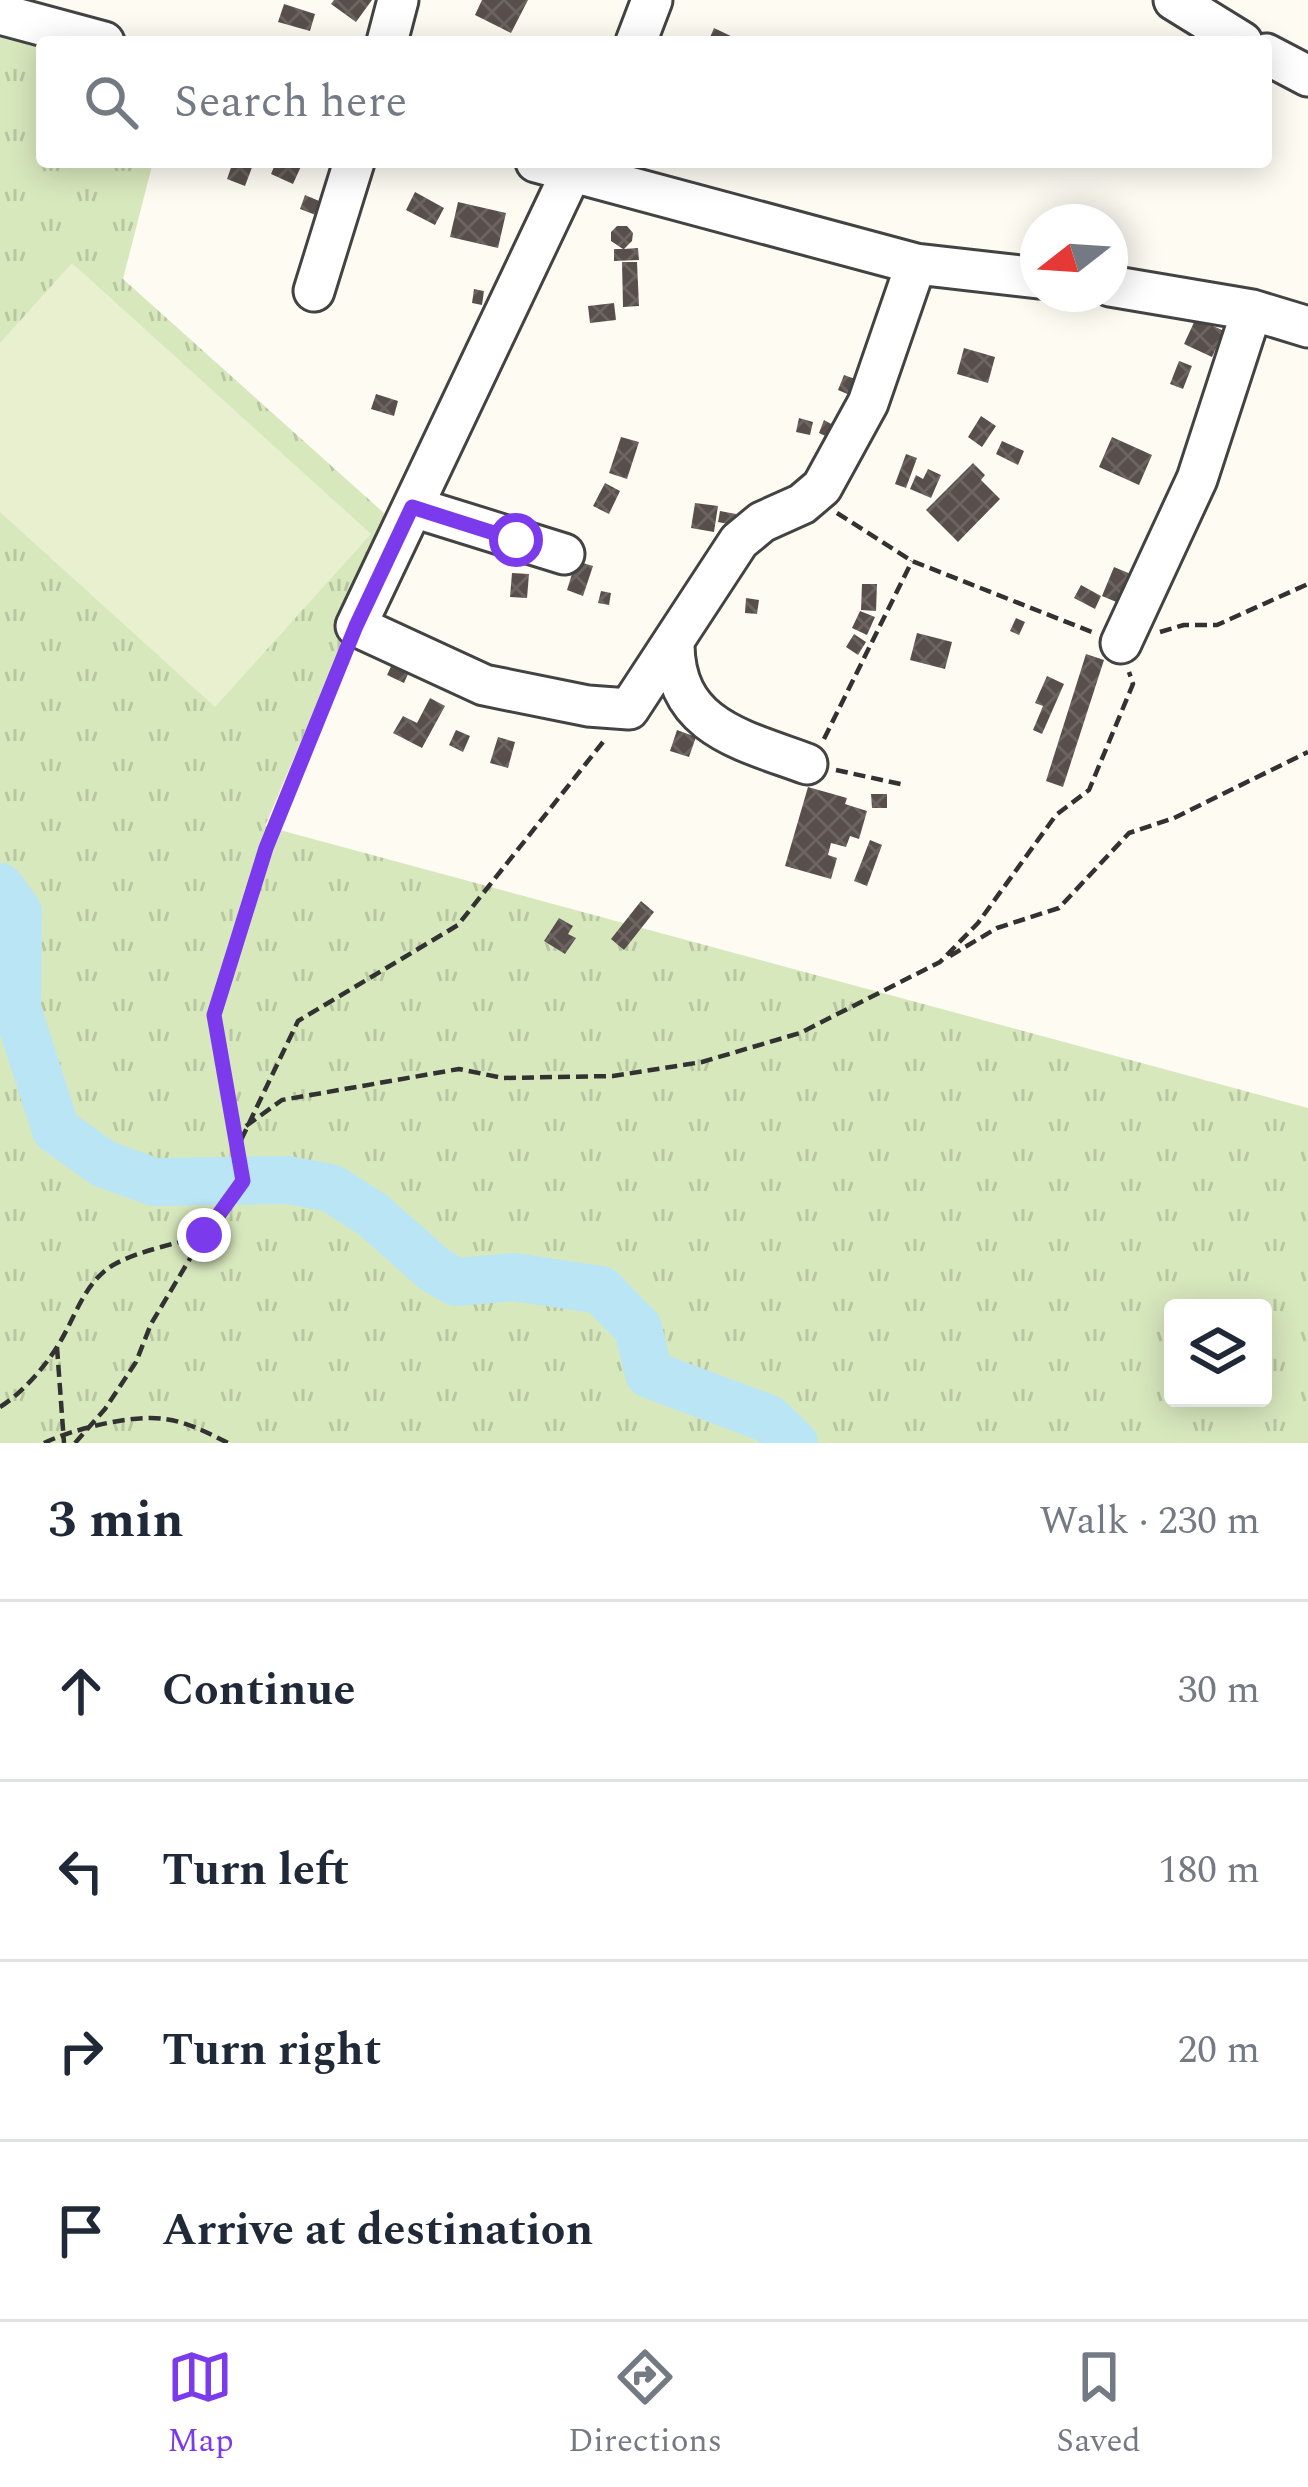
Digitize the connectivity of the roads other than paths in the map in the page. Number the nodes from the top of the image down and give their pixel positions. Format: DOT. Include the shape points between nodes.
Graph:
graph roads {
  1 [pos="398,0"];
  2 [pos="652,0"];
  3 [pos="1174,0"];
  4 [pos="0,14"];
  5 [pos="82,36"];
  6 [pos="389,36"];
  7 [pos="638,36"];
  8 [pos="1232,36"];
  9 [pos="1272,57"];
  10 [pos="1308,76"];
  11 [pos="352,168"];
  12 [pos="574,168"];
  13 [pos="916,264"];
  14 [pos="1020,276"];
  15 [pos="1128,289"];
  16 [pos="314,291"];
  17 [pos="1252,310"];
  18 [pos="1308,327"];
  19 [pos="412,507"];
  20 [pos="565,554"];
  21 [pos="1121,643"];
  22 [pos="674,645"];
  23 [pos="818,748"];
  1 -- 6 [label="street"];
  2 -- 7 [label="street"];
  3 -- 8 [label="street"];
  4 -- 5 [label="street"];
  9 -- 10 [label="street"];
  11 -- 16 [label="street"];
  12 -- 13 [label="street"];
  12 -- 19 [label="street"];
  13 -- 14 [label="street"];
  13 -- 22 [label="street" via="868,404 812,497 739,541"];
  15 -- 17 [label="street"];
  17 -- 18 [label="street"];
  17 -- 21 [label="street" via="1197,479"];
  19 -- 20 [label="street"];
  19 -- 22 [label="street" via="356,626 484,685 628,709"];
  22 -- 23 [label="street" via="680,688 700,715 750,743"];
}
